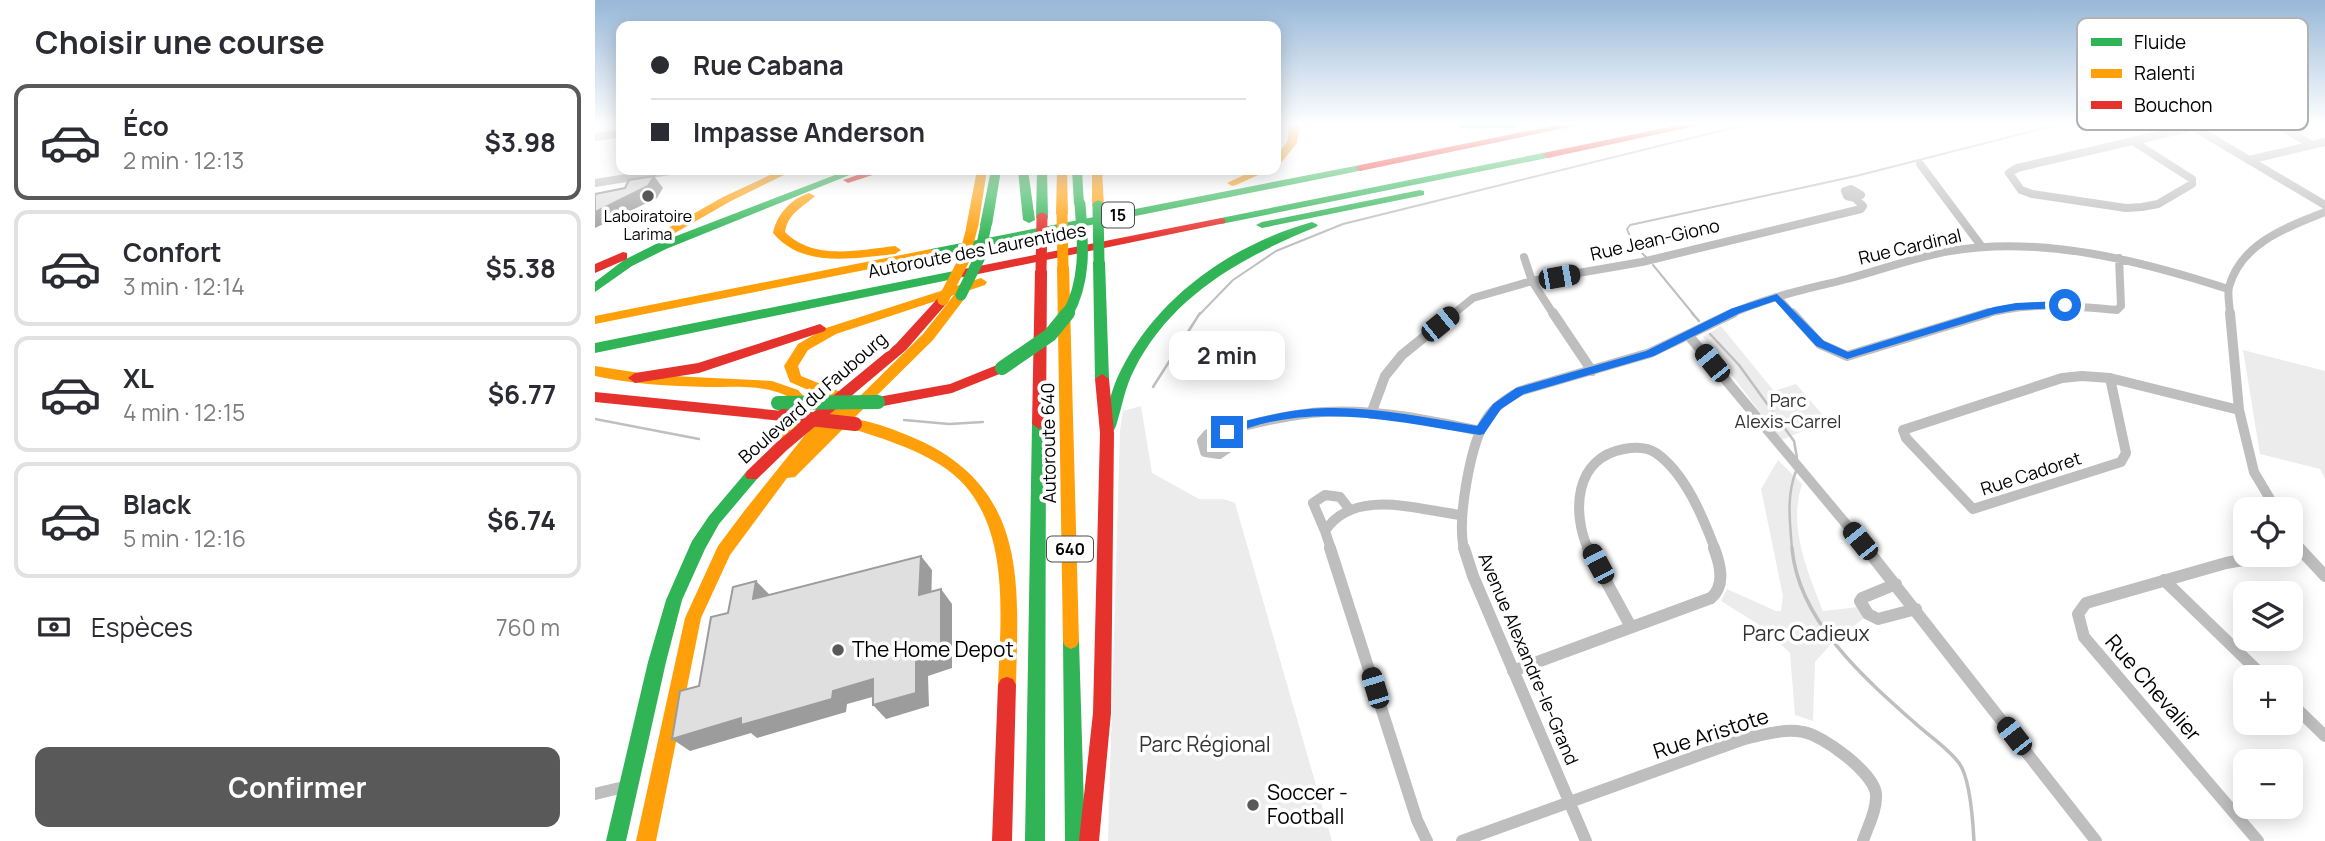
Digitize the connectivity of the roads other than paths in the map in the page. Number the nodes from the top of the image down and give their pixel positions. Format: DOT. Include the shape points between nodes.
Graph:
graph roads {
  1 [pos="1376,164"];
  2 [pos="1502,164"];
  3 [pos="1545,164"];
  4 [pos="1920,164"];
  5 [pos="2034,164"];
  6 [pos="2169,164"];
  7 [pos="2256,164"];
  8 [pos="645,175"];
  9 [pos="778,175"];
  10 [pos="813,175"];
  11 [pos="844,175"];
  12 [pos="866,175"];
  13 [pos="982,175"];
  14 [pos="995,175"];
  15 [pos="1024,175"];
  16 [pos="1041,175"];
  17 [pos="1062,175"];
  18 [pos="1077,175"];
  19 [pos="1097,175"];
  20 [pos="1253,175"];
  21 [pos="595,183"];
  22 [pos="1404,197"];
  23 [pos="1855,198"];
  24 [pos="2325,205"];
  25 [pos="2325,212"];
  26 [pos="1035,219"];
  27 [pos="979,227"];
  28 [pos="1982,247"];
  29 [pos="906,249"];
  30 [pos="637,250"];
  31 [pos="1524,257"];
  32 [pos="2119,258"];
  33 [pos="1018,262"];
  34 [pos="595,269"];
  35 [pos="1532,281"];
  36 [pos="595,288"];
  37 [pos="2228,289"];
  38 [pos="1777,297"];
  39 [pos="662,306"];
  40 [pos="595,320"];
  41 [pos="1689,336"];
  42 [pos="595,348"];
  43 [pos="595,371"];
  44 [pos="1592,371"];
  45 [pos="635,378"];
  46 [pos="2110,378"];
  47 [pos="595,397"];
  48 [pos="841,398"];
  49 [pos="781,409"];
  50 [pos="2239,410"];
  51 [pos="1371,414"];
  52 [pos="1480,430"];
  53 [pos="1223,431"];
  54 [pos="1107,433"];
  55 [pos="786,443"];
  56 [pos="2269,497"];
  57 [pos="1350,510"];
  58 [pos="750,514"];
  59 [pos="1461,515"];
  60 [pos="1325,531"];
  61 [pos="2303,557"];
  62 [pos="2233,562"];
  63 [pos="2325,576"];
  64 [pos="2164,580"];
  65 [pos="1896,584"];
  66 [pos="1916,609"];
  67 [pos="1631,627"];
  68 [pos="2252,665"];
  69 [pos="1513,671"];
  70 [pos="2303,715"];
  71 [pos="2325,736"];
  72 [pos="658,778"];
  73 [pos="628,786"];
  74 [pos="595,794"];
  75 [pos="1570,804"];
  76 [pos="616,841"];
  77 [pos="646,841"];
  78 [pos="1002,841"];
  79 [pos="1035,841"];
  80 [pos="1075,841"];
  81 [pos="1089,841"];
  82 [pos="1427,841"];
  83 [pos="1462,841"];
  84 [pos="1586,841"];
  85 [pos="1863,841"];
  86 [pos="2096,841"];
  87 [pos="2258,841"];
  1 -- 39 [label="main road, Autoroute des Laurentides / 15"];
  2 -- 33 [label="main road, Autoroute des Laurentides / 15"];
  3 -- 22 [label="main road"];
  4 -- 28 [label="street"];
  5 -- 6 [label="street" via="2009,173 2021,190 2126,208 2158,204 2192,184 2193,179"];
  7 -- 24 [label="street"];
  8 -- 21 [label="street"];
  9 -- 30 [label="main road"];
  10 -- 30 [label="main road"];
  11 -- 36 [label="main road" via="662,246 628,263"];
  12 -- 29 [label="main road" via="802,200 783,217 779,233 788,245 809,252"];
  13 -- 27 [label="main road"];
  14 -- 27 [label="main road"];
  15 -- 26 [label="main road"];
  16 -- 26 [label="main road"];
  17 -- 80 [label="main road, Autoroute 640 / 640, bridge"];
  18 -- 49 [label="main road, bridge" via="1084,270 1075,303 1043,341 1002,368 952,388 878,401"];
  19 -- 54 [label="main road, bridge"];
  20 -- 29 [label="main road" via="1212,188"];
  22 -- 48 [label="main road" via="1011,274 838,328 804,346 791,371 799,383"];
  22 -- 54 [label="main road" via="1266,242 1189,290 1157,322 1132,360"];
  23 -- 35 [label="street, Rue Jean-Giono" via="1861,209 1642,262"];
  25 -- 37 [label="street" via="2262,242 2242,258"];
  26 -- 79 [label="main road, Autoroute 640 / 640, bridge" via="1041,271"];
  27 -- 48 [label="main road, Boulevard du Faubourg, bridge" via="943,300 907,342"];
  27 -- 58 [label="main road, Boulevard du Faubourg, bridge" via="979,259 961,295 928,337"];
  28 -- 32 [label="street, Rue Cardinal"];
  28 -- 38 [label="street, Rue Cardinal"];
  29 -- 39 [label="main road"];
  30 -- 34 [label="main road"];
  31 -- 35 [label="street"];
  32 -- 37 [label="street, Rue Cardinal"];
  32 -- 38 [label="street" via="2121,306 2117,310 2016,307 1847,356 1820,344"];
  33 -- 42 [label="main road, Autoroute des Laurentides / 15"];
  33 -- 45 [label="main road" via="723,361"];
  35 -- 44 [label="street"];
  35 -- 51 [label="street, Rue Jean-Giono" via="1473,298 1402,355 1385,376"];
  37 -- 50 [label="street"];
  38 -- 41 [label="street, Rue Cardinal"];
  39 -- 40 [label="main road, Autoroute des Laurentides / 15"];
  41 -- 44 [label="street, Avenue Alexandre-le-Grand" via="1650,354"];
  41 -- 65 [label="street"];
  43 -- 45 [label="main road"];
  44 -- 52 [label="street, Avenue Alexandre-le-Grand" via="1515,394 1492,411"];
  45 -- 55 [label="main road" via="761,384 789,391 801,402 803,412"];
  46 -- 46 [label="street, Rue Cadoret" via="2084,374 2062,378 1903,430 1973,509 2121,462 2126,453"];
  46 -- 50 [label="street, Rue Cadoret"];
  47 -- 49 [label="main road"];
  48 -- 55 [label="main road, Boulevard du Faubourg"];
  48 -- 58 [label="main road" via="844,406 810,439"];
  49 -- 78 [label="main road, bridge" via="905,437 946,459 979,492 1000,532 1010,588"];
  50 -- 56 [label="street" via="2253,472"];
  51 -- 52 [label="street"];
  51 -- 53 [label="street" via="1281,417"];
  52 -- 59 [label="street, Avenue Alexandre-le-Grand"];
  54 -- 81 [label="main road" via="1101,713"];
  55 -- 73 [label="main road, Boulevard du Faubourg" via="729,501 685,568 669,611"];
  57 -- 59 [label="street" via="1395,505"];
  57 -- 60 [label="street" via="1338,515"];
  57 -- 60 [label="street" via="1340,497 1325,495 1313,503"];
  58 -- 72 [label="main road, Boulevard du Faubourg" via="716,566 695,612"];
  59 -- 69 [label="street, Avenue Alexandre-le-Grand" via="1469,567"];
  60 -- 82 [label="street"];
  61 -- 63 [label="street"];
  62 -- 64 [label="street, Rue Chevalier"];
  64 -- 68 [label="street"];
  64 -- 87 [label="street, Rue Chevalier" via="2086,603 2078,614 2084,637"];
  65 -- 66 [label="street"];
  65 -- 66 [label="street" via="1862,598 1868,614 1878,619"];
  66 -- 86 [label="street"];
  67 -- 67 [label="street" via="1712,598 1720,586 1718,556 1705,520 1665,459 1652,450 1634,448 1594,462 1579,501 1579,526"];
  67 -- 69 [label="street"];
  69 -- 75 [label="street, Avenue Alexandre-le-Grand"];
  70 -- 71 [label="street"];
  72 -- 73 [label="main road"];
  72 -- 77 [label="main road, Boulevard du Faubourg"];
  73 -- 74 [label="street"];
  73 -- 76 [label="main road, Boulevard du Faubourg"];
  75 -- 83 [label="street"];
  75 -- 84 [label="street, Avenue Alexandre-le-Grand"];
  75 -- 85 [label="street, Rue Aristote" via="1744,739 1787,729 1809,731 1825,738 1877,791"];
}
